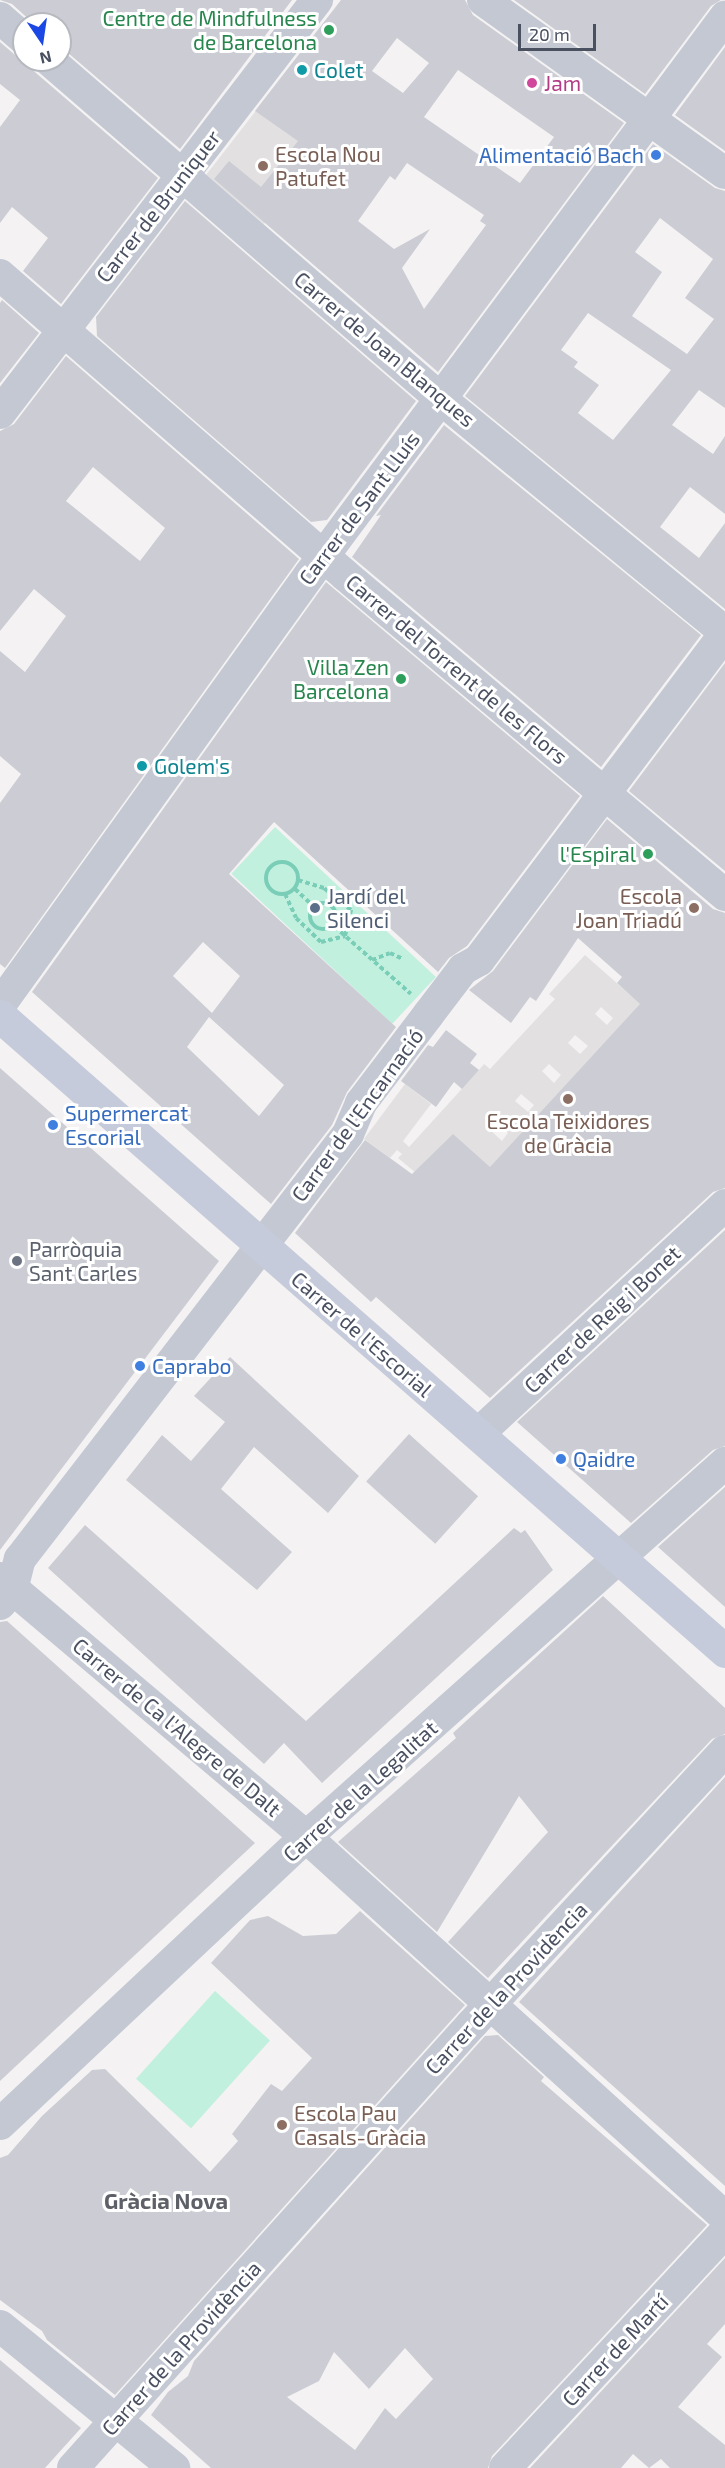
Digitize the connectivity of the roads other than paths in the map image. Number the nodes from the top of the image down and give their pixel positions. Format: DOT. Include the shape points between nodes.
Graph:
graph roads {
  1 [pos="317,0"];
  2 [pos="483,0"];
  3 [pos="725,17"];
  4 [pos="0,18"];
  5 [pos="12,28"];
  6 [pos="63,72"];
  7 [pos="649,120"];
  8 [pos="725,173"];
  9 [pos="182,175"];
  10 [pos="0,275"];
  11 [pos="64,328"];
  12 [pos="441,399"];
  13 [pos="0,413"];
  14 [pos="323,556"];
  15 [pos="725,632"];
  16 [pos="605,793"];
  17 [pos="725,895"];
  18 [pos="0,1005"];
  19 [pos="0,1016"];
  20 [pos="725,1205"];
  21 [pos="262,1243"];
  22 [pos="478,1434"];
  23 [pos="725,1463"];
  24 [pos="620,1558"];
  25 [pos="4,1591"];
  26 [pos="725,1651"];
  27 [pos="725,1751"];
  28 [pos="306,1838"];
  29 [pos="490,2004"];
  30 [pos="0,2124"];
  31 [pos="725,2217"];
  32 [pos="725,2232"];
  33 [pos="0,2326"];
  34 [pos="113,2420"];
  35 [pos="74,2468"];
  36 [pos="174,2468"];
  37 [pos="505,2468"];
  1 -- 9 [label="street, Carrer de Bruniquer"];
  2 -- 7 [label="street"];
  3 -- 7 [label="street, Carrer de Sant Lluís"];
  4 -- 5 [label="street"];
  6 -- 9 [label="street, Carrer de Joan Blanques"];
  7 -- 8 [label="street"];
  7 -- 12 [label="street, Carrer de Sant Lluís"];
  9 -- 11 [label="street, Carrer de Bruniquer"];
  9 -- 12 [label="street, Carrer de Joan Blanques"];
  10 -- 11 [label="street, Carrer del Torrent de les Flors"];
  11 -- 13 [label="street, Carrer de Bruniquer"];
  11 -- 14 [label="street, Carrer del Torrent de les Flors"];
  12 -- 14 [label="street, Carrer de Sant Lluís"];
  12 -- 15 [label="street, Carrer de Joan Blanques"];
  14 -- 16 [label="street, Carrer del Torrent de les Flors"];
  14 -- 18 [label="street, Carrer de Sant Lluís"];
  15 -- 16 [label="street, Carrer de l'Encarnació"];
  16 -- 17 [label="street, Carrer del Torrent de les Flors"];
  16 -- 21 [label="street, Carrer de l'Encarnació" via="479,960 463,969 361,1103 348,1134"];
  19 -- 21 [label="street, Carrer de l'Escorial"];
  20 -- 22 [label="street, Carrer de Reig i Bonet"];
  21 -- 22 [label="street, Carrer de l'Escorial" via="295,1277"];
  21 -- 25 [label="street, Carrer de l'Encarnació" via="20,1559"];
  22 -- 24 [label="street, Carrer de l'Escorial"];
  23 -- 24 [label="street, Carrer de la Legalitat"];
  24 -- 26 [label="street, Carrer de l'Escorial"];
  24 -- 28 [label="street, Carrer de la Legalitat"];
  25 -- 28 [label="street, Carrer de Ca l'Alegre de Dalt"];
  27 -- 29 [label="street, Carrer de la Providència"];
  28 -- 29 [label="street, Carrer de Ca l'Alegre de Dalt"];
  28 -- 30 [label="street, Carrer de la Legalitat"];
  29 -- 31 [label="street, Carrer de Ca l'Alegre de Dalt"];
  29 -- 34 [label="street, Carrer de la Providència"];
  32 -- 37 [label="street, Carrer de Martí"];
  33 -- 34 [label="street"];
  34 -- 35 [label="street, Carrer de la Providència"];
  34 -- 36 [label="street"];
}
